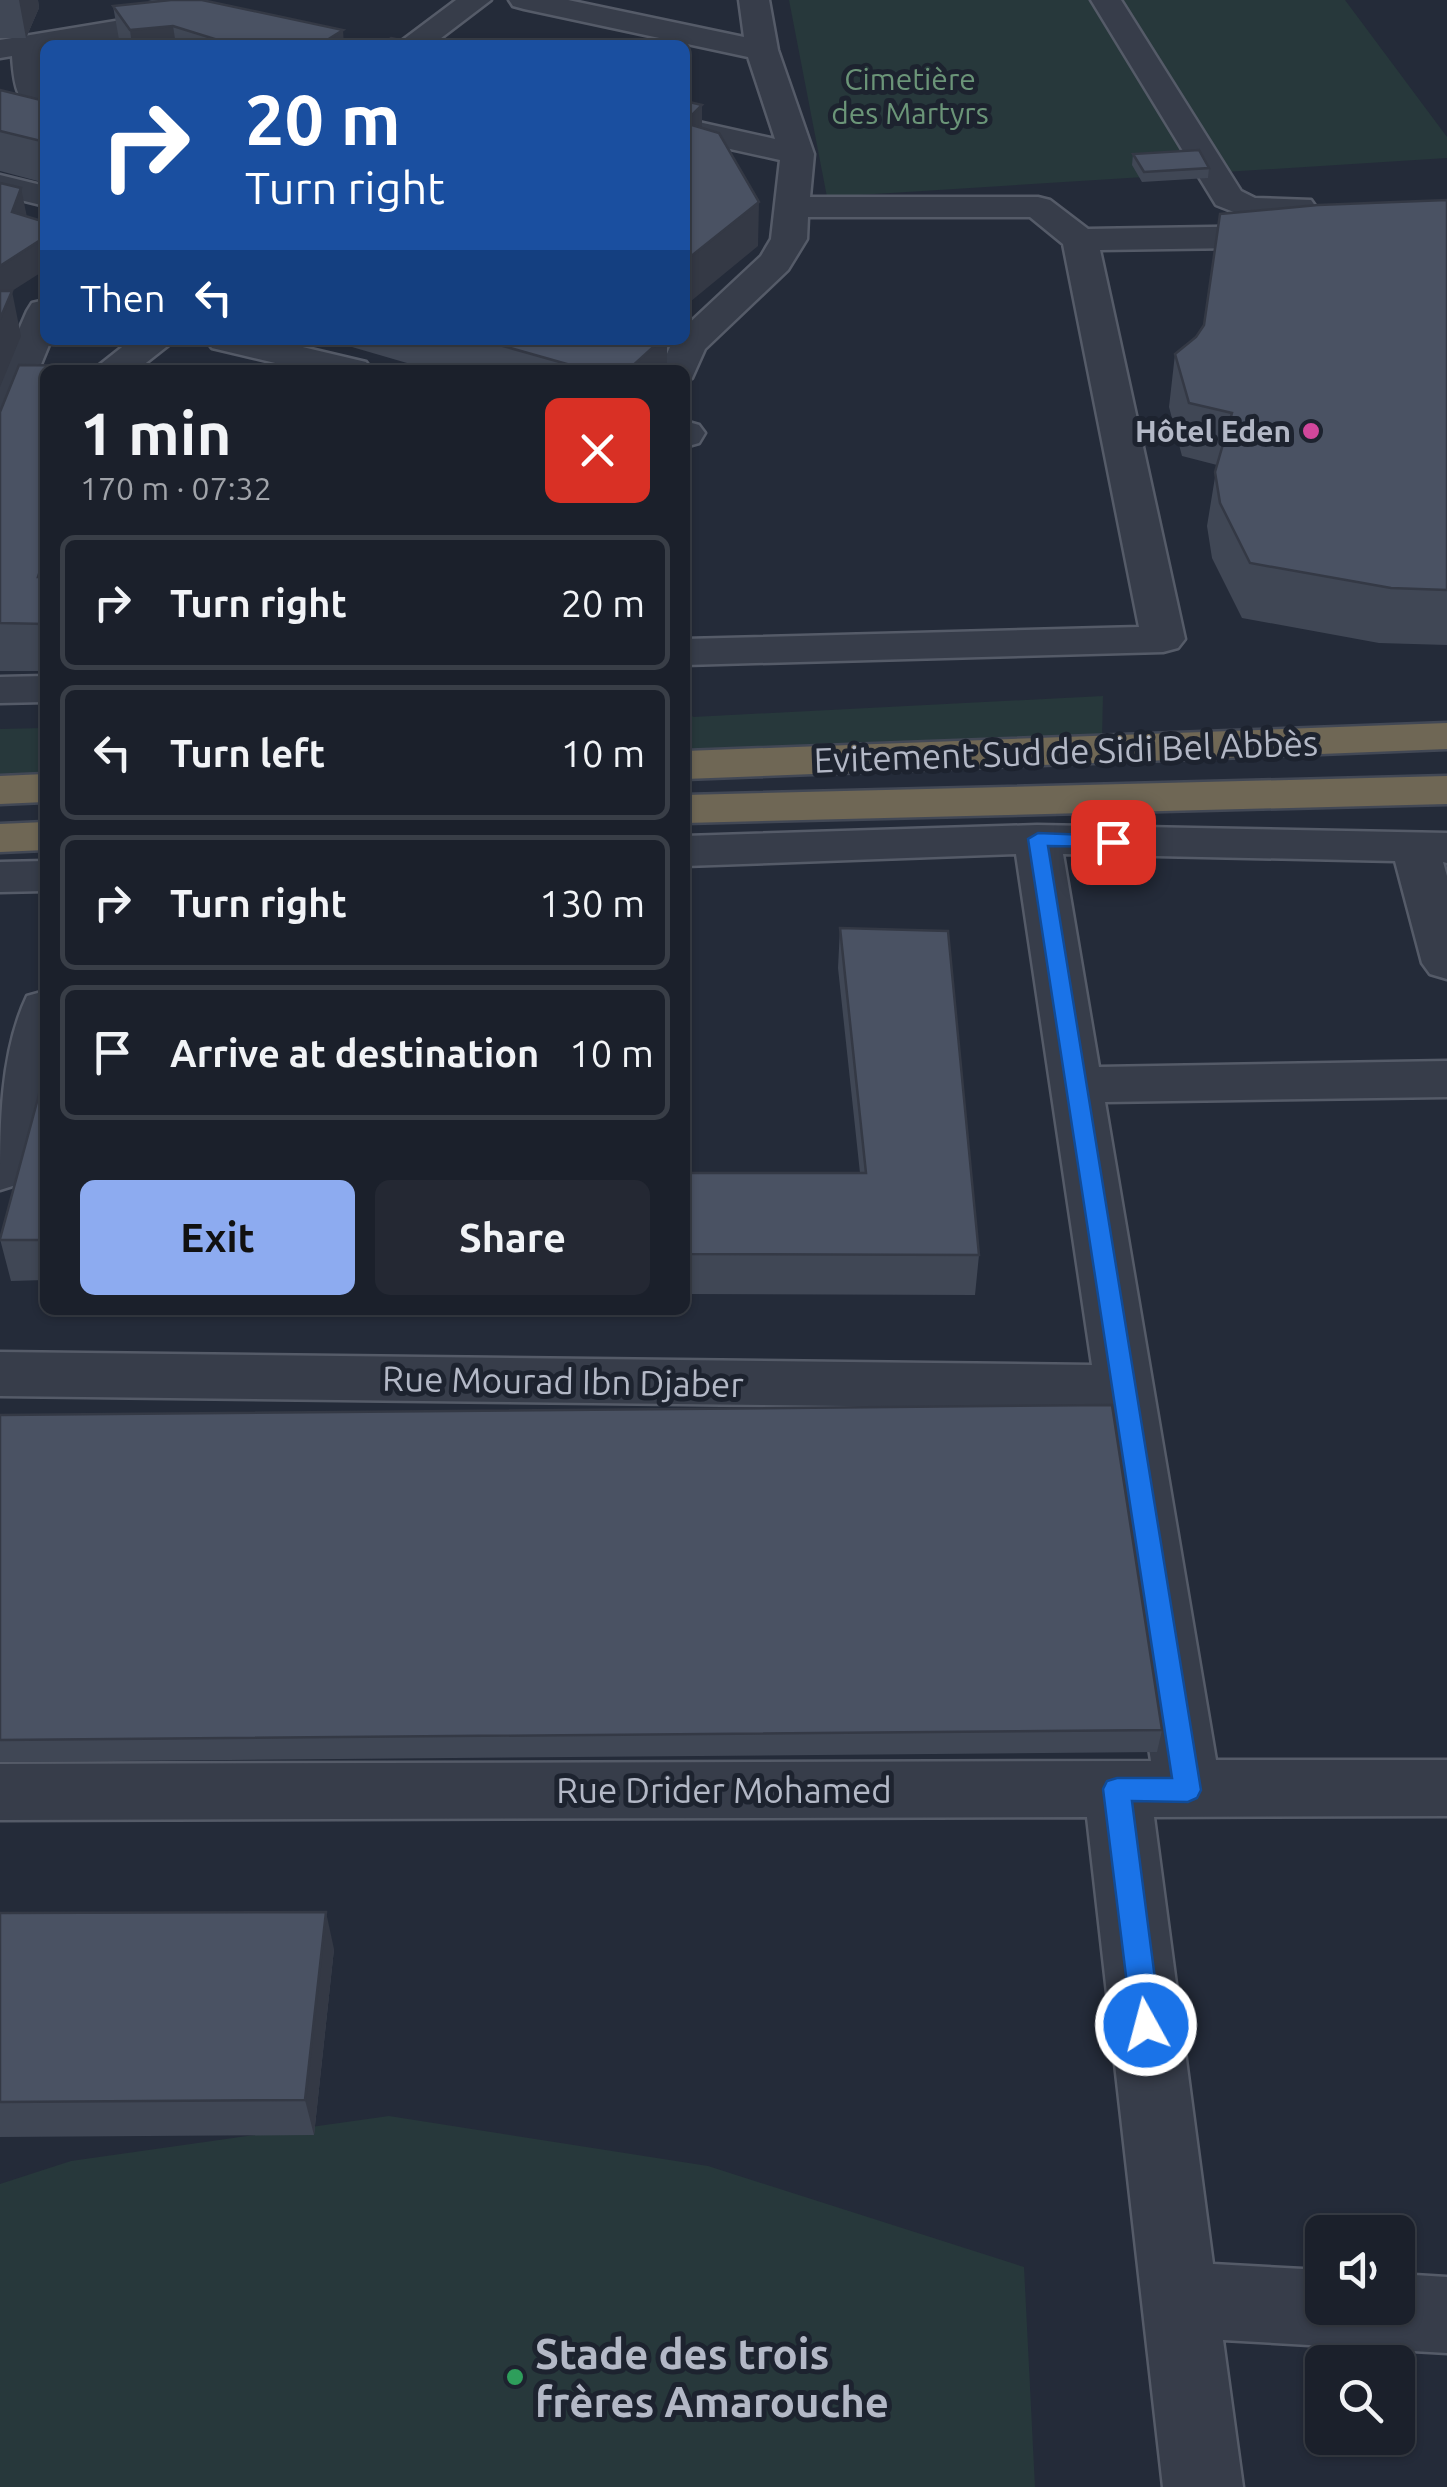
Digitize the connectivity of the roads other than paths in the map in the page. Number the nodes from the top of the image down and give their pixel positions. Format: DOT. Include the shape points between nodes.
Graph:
graph roads {
  1 [pos="476,0"];
  2 [pos="524,0"];
  3 [pos="754,0"];
  4 [pos="1106,0"];
  5 [pos="219,8"];
  6 [pos="67,40"];
  7 [pos="314,40"];
  8 [pos="419,40"];
  9 [pos="24,49"];
  10 [pos="762,50"];
  11 [pos="40,99"];
  12 [pos="690,129"];
  13 [pos="797,154"];
  14 [pos="0,185"];
  15 [pos="40,195"];
  16 [pos="1447,204"];
  17 [pos="792,208"];
  18 [pos="1447,234"];
  19 [pos="1080,240"];
  20 [pos="40,316"];
  21 [pos="0,322"];
  22 [pos="690,343"];
  23 [pos="143,345"];
  24 [pos="246,345"];
  25 [pos="688,345"];
  26 [pos="89,365"];
  27 [pos="332,365"];
  28 [pos="668,365"];
  29 [pos="40,393"];
  30 [pos="0,418"];
  31 [pos="690,652"];
  32 [pos="40,689"];
  33 [pos="0,690"];
  34 [pos="1447,736"];
  35 [pos="690,765"];
  36 [pos="40,788"];
  37 [pos="0,790"];
  38 [pos="1447,790"];
  39 [pos="690,809"];
  40 [pos="40,836"];
  41 [pos="0,838"];
  42 [pos="1038,839"];
  43 [pos="1431,849"];
  44 [pos="690,850"];
  45 [pos="40,876"];
  46 [pos="0,877"];
  47 [pos="1447,963"];
  48 [pos="40,1021"];
  49 [pos="1447,1079"];
  50 [pos="1078,1085"];
  51 [pos="9,1100"];
  52 [pos="0,1171"];
  53 [pos="0,1374"];
  54 [pos="1126,1387"];
  55 [pos="1447,1788"];
  56 [pos="1117,1789"];
  57 [pos="1188,1790"];
  58 [pos="0,1792"];
  59 [pos="1181,2300"];
  60 [pos="1447,2315"];
  61 [pos="1203,2487"];
  1 -- 8 [label="street"];
  2 -- 10 [label="street"];
  3 -- 10 [label="street"];
  4 -- 16 [label="street" via="1234,204"];
  5 -- 6 [label="street"];
  5 -- 7 [label="street"];
  9 -- 11 [label="street" via="31,90"];
  10 -- 13 [label="street"];
  12 -- 13 [label="street"];
  13 -- 17 [label="street"];
  14 -- 15 [label="street"];
  17 -- 19 [label="street" via="1038,207"];
  17 -- 22 [label="street" via="785,251"];
  18 -- 19 [label="street"];
  19 -- 31 [label="street" via="1162,639"];
  20 -- 21 [label="street"];
  23 -- 26 [label="street"];
  24 -- 27 [label="street"];
  25 -- 28 [label="street"];
  29 -- 30 [label="street"];
  32 -- 33 [label="street"];
  34 -- 35 [label="highway, Evitement Sud de Sidi Bel Abbès"];
  36 -- 37 [label="highway"];
  38 -- 39 [label="highway, Evitement Sud de Sidi Bel Abbès"];
  40 -- 41 [label="highway"];
  42 -- 43 [label="street"];
  42 -- 44 [label="street"];
  42 -- 50 [label="street"];
  43 -- 47 [label="street"];
  45 -- 46 [label="street"];
  48 -- 51 [label="street"];
  49 -- 50 [label="street"];
  50 -- 54 [label="street"];
  51 -- 52 [label="street"];
  53 -- 54 [label="street, Rue Mourad Ibn Djaber"];
  54 -- 57 [label="street"];
  55 -- 57 [label="street, Rue Drider Mohamed"];
  56 -- 57 [label="street, Rue Drider Mohamed"];
  56 -- 58 [label="street, Rue Drider Mohamed"];
  56 -- 59 [label="street"];
  59 -- 60 [label="street"];
  59 -- 61 [label="street"];
}
